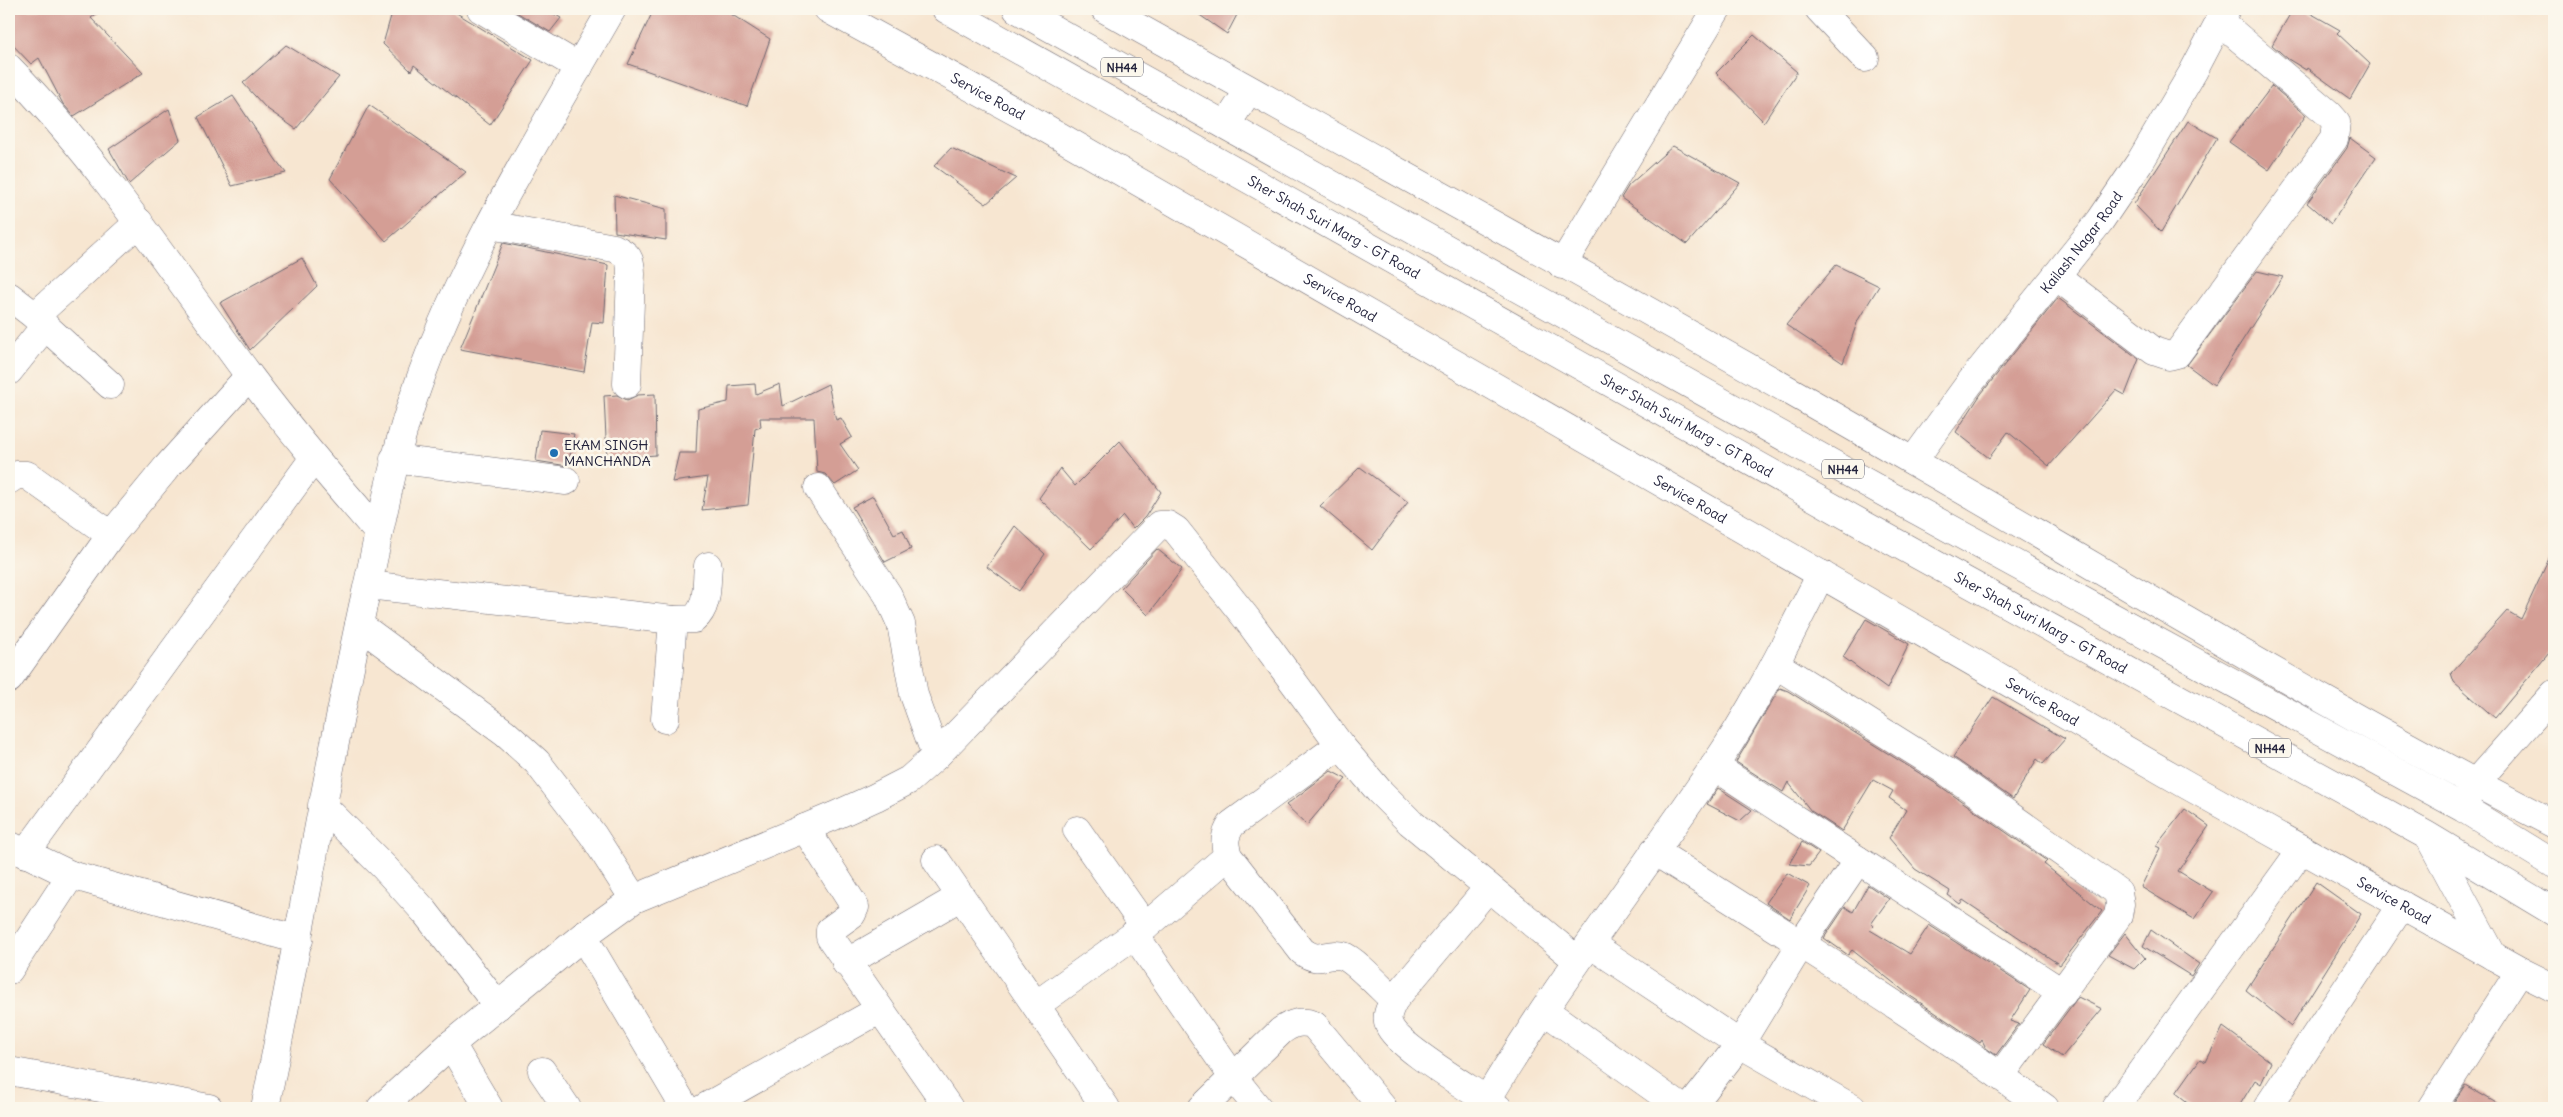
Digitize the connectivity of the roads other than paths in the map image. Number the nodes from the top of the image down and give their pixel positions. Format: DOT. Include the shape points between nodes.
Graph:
graph roads {
  1 [pos="481,9"];
  2 [pos="612,9"];
  3 [pos="828,9"];
  4 [pos="946,9"];
  5 [pos="1017,9"];
  6 [pos="1105,9"];
  7 [pos="1717,9"];
  8 [pos="1819,9"];
  9 [pos="2223,15"];
  10 [pos="1865,58"];
  11 [pos="579,66"];
  12 [pos="9,68"];
  13 [pos="1249,90"];
  14 [pos="1226,125"];
  15 [pos="138,222"];
  16 [pos="490,226"];
  17 [pos="1562,265"];
  18 [pos="2056,276"];
  19 [pos="9,296"];
  20 [pos="40,321"];
  21 [pos="9,371"];
  22 [pos="249,376"];
  23 [pos="627,384"];
  24 [pos="110,385"];
  25 [pos="314,458"];
  26 [pos="394,459"];
  27 [pos="1913,461"];
  28 [pos="9,480"];
  29 [pos="566,482"];
  30 [pos="818,488"];
  31 [pos="378,532"];
  32 [pos="111,535"];
  33 [pos="708,566"];
  34 [pos="1821,574"];
  35 [pos="368,585"];
  36 [pos="673,620"];
  37 [pos="359,625"];
  38 [pos="1775,664"];
  39 [pos="9,678"];
  40 [pos="2554,694"];
  41 [pos="665,719"];
  42 [pos="1340,745"];
  43 [pos="936,756"];
  44 [pos="1714,766"];
  45 [pos="2475,784"];
  46 [pos="322,805"];
  47 [pos="2462,808"];
  48 [pos="2554,824"];
  49 [pos="804,828"];
  50 [pos="1077,830"];
  51 [pos="2430,838"];
  52 [pos="17,849"];
  53 [pos="2302,849"];
  54 [pos="1654,851"];
  55 [pos="1228,856"];
  56 [pos="936,860"];
  57 [pos="1858,860"];
  58 [pos="2554,864"];
  59 [pos="71,875"];
  60 [pos="1488,888"];
  61 [pos="960,897"];
  62 [pos="634,899"];
  63 [pos="2402,904"];
  64 [pos="2554,912"];
  65 [pos="1140,931"];
  66 [pos="583,936"];
  67 [pos="299,940"];
  68 [pos="1801,944"];
  69 [pos="1583,952"];
  70 [pos="2493,956"];
  71 [pos="846,963"];
  72 [pos="9,970"];
  73 [pos="2520,971"];
  74 [pos="2554,988"];
  75 [pos="2063,993"];
  76 [pos="1394,1000"];
  77 [pos="1036,1005"];
  78 [pos="498,1006"];
  79 [pos="879,1010"];
  80 [pos="1545,1011"];
  81 [pos="451,1044"];
  82 [pos="1740,1044"];
  83 [pos="9,1071"];
  84 [pos="542,1071"];
  85 [pos="2000,1076"];
  86 [pos="1234,1078"];
  87 [pos="1489,1106"];
  88 [pos="209,1108"];
  89 [pos="265,1108"];
  90 [pos="381,1108"];
  91 [pos="489,1108"];
  92 [pos="567,1108"];
  93 [pos="685,1108"];
  94 [pos="704,1108"];
  95 [pos="949,1108"];
  96 [pos="1106,1108"];
  97 [pos="1202,1108"];
  98 [pos="1258,1108"];
  99 [pos="1383,1108"];
  100 [pos="1682,1108"];
  101 [pos="1690,1108"];
  102 [pos="1852,1108"];
  103 [pos="2045,1108"];
  104 [pos="2115,1108"];
  105 [pos="2268,1108"];
  106 [pos="2432,1108"];
  1 -- 11 [label="main road"];
  2 -- 11 [label="main road"];
  3 -- 34 [label="main road, Service Road" via="1034,121"];
  4 -- 51 [label="main road, Sher Shah Suri Marg - GT Road / NH44" via="1862,524"];
  5 -- 14 [label="main road, NH44"];
  6 -- 13 [label="main road"];
  7 -- 17 [label="main road"];
  8 -- 10 [label="main road"];
  9 -- 18 [label="main road, Kailash Nagar Road" via="2140,162 2100,221"];
  9 -- 18 [label="main road" via="2329,114 2336,122 2334,140 2177,354 2169,356 2154,351"];
  11 -- 16 [label="main road"];
  12 -- 15 [label="main road" via="43,103"];
  13 -- 14 [label="main road"];
  13 -- 17 [label="main road"];
  14 -- 47 [label="main road, NH44" via="1876,488"];
  15 -- 20 [label="main road"];
  15 -- 22 [label="main road"];
  16 -- 23 [label="main road" via="614,248 626,253 631,261"];
  16 -- 26 [label="main road" via="446,311"];
  17 -- 27 [label="main road"];
  18 -- 27 [label="main road, Kailash Nagar Road" via="1969,384"];
  19 -- 20 [label="main road"];
  20 -- 21 [label="main road"];
  20 -- 24 [label="main road"];
  22 -- 25 [label="main road"];
  22 -- 32 [label="main road" via="166,467"];
  25 -- 31 [label="main road"];
  25 -- 52 [label="main road"];
  26 -- 29 [label="main road"];
  26 -- 31 [label="main road"];
  27 -- 45 [label="main road"];
  28 -- 32 [label="main road" via="16,475 27,475"];
  30 -- 43 [label="main road" via="888,595 901,624 914,694"];
  31 -- 35 [label="main road"];
  32 -- 39 [label="main road"];
  33 -- 36 [label="main road" via="701,613 694,620"];
  34 -- 38 [label="main road"];
  34 -- 53 [label="main road, Service Road"];
  35 -- 36 [label="main road"];
  35 -- 37 [label="main road"];
  36 -- 41 [label="main road"];
  37 -- 46 [label="main road"];
  37 -- 62 [label="main road" via="506,733 537,762 593,835"];
  38 -- 44 [label="main road"];
  38 -- 75 [label="main road" via="1949,773 2118,892 2118,916"];
  40 -- 45 [label="main road"];
  42 -- 43 [label="main road" via="1176,530 1168,525 1159,525"];
  42 -- 55 [label="main road" via="1232,824 1224,843"];
  42 -- 60 [label="main road" via="1378,791 1410,822"];
  43 -- 49 [label="main road" via="908,780"];
  44 -- 54 [label="main road"];
  44 -- 57 [label="main road"];
  45 -- 47 [label="main road"];
  45 -- 48 [label="main road"];
  46 -- 67 [label="main road"];
  46 -- 78 [label="main road" via="431,918"];
  47 -- 58 [label="main road, NH44"];
  49 -- 62 [label="main road"];
  49 -- 71 [label="main road" via="854,907 852,914 832,927 829,934"];
  50 -- 65 [label="main road"];
  51 -- 64 [label="main road, NH44"];
  51 -- 70 [label="main road"];
  52 -- 59 [label="main road"];
  53 -- 63 [label="main road, Service Road"];
  53 -- 104 [label="main road"];
  54 -- 68 [label="main road"];
  54 -- 69 [label="main road"];
  55 -- 65 [label="main road"];
  55 -- 76 [label="main road" via="1302,951 1318,959 1336,955 1350,959"];
  56 -- 61 [label="main road"];
  57 -- 68 [label="main road"];
  57 -- 75 [label="main road"];
  59 -- 67 [label="main road"];
  59 -- 72 [label="main road"];
  60 -- 69 [label="main road"];
  60 -- 76 [label="main road"];
  61 -- 71 [label="main road"];
  61 -- 77 [label="main road"];
  62 -- 66 [label="main road"];
  63 -- 70 [label="main road, Service Road"];
  63 -- 105 [label="main road"];
  65 -- 77 [label="main road"];
  65 -- 86 [label="main road"];
  66 -- 78 [label="main road"];
  66 -- 93 [label="main road"];
  67 -- 89 [label="main road"];
  68 -- 82 [label="main road"];
  68 -- 85 [label="main road"];
  69 -- 80 [label="main road"];
  69 -- 82 [label="main road"];
  70 -- 73 [label="main road, Service Road"];
  71 -- 79 [label="main road"];
  73 -- 74 [label="main road, Service Road"];
  73 -- 106 [label="main road"];
  75 -- 85 [label="main road"];
  76 -- 87 [label="main road" via="1388,1012 1388,1024 1401,1042"];
  77 -- 96 [label="main road"];
  78 -- 81 [label="main road"];
  79 -- 94 [label="main road"];
  79 -- 95 [label="main road"];
  80 -- 87 [label="main road"];
  80 -- 100 [label="main road"];
  81 -- 90 [label="main road"];
  81 -- 91 [label="main road"];
  82 -- 101 [label="main road"];
  82 -- 102 [label="main road"];
  83 -- 88 [label="main road"];
  84 -- 92 [label="main road"];
  85 -- 103 [label="main road"];
  86 -- 97 [label="main road"];
  86 -- 98 [label="main road"];
  86 -- 99 [label="main road" via="1288,1025 1307,1022 1314,1025"];
}
